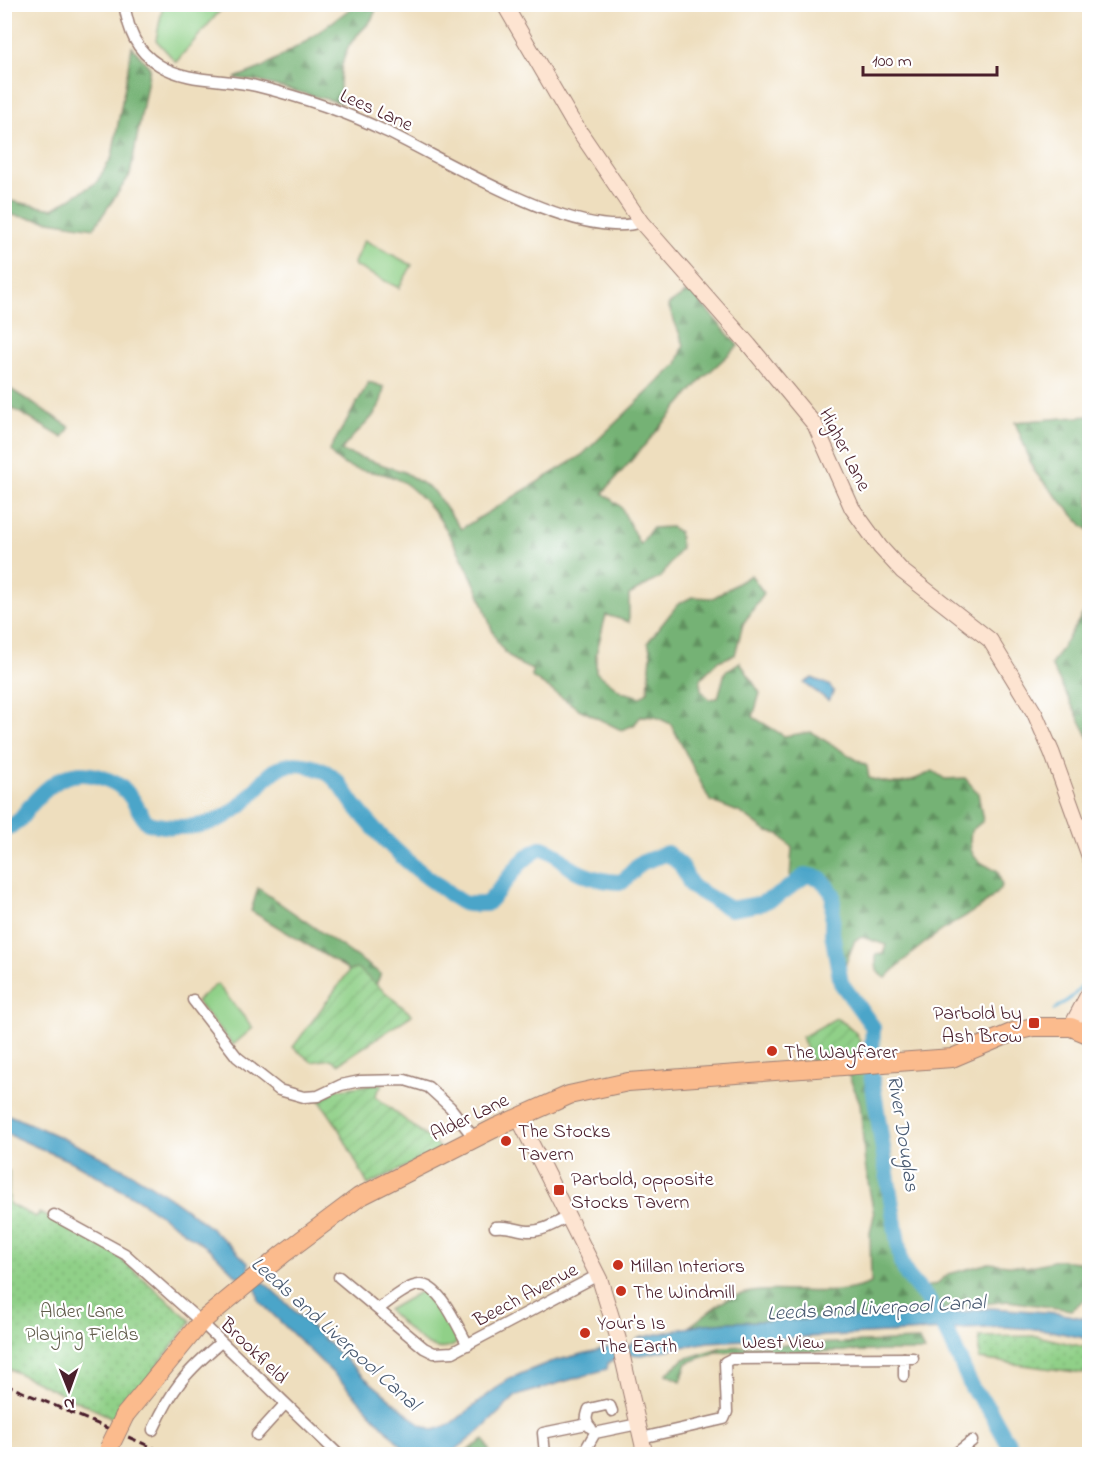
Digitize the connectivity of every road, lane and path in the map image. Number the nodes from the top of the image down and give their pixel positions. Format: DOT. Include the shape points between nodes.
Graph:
graph roads {
  1 [pos="124,4"];
  2 [pos="504,4"];
  3 [pos="641,222"];
  4 [pos="1089,858"];
  5 [pos="1089,991"];
  6 [pos="193,1000"];
  7 [pos="1071,1027"];
  8 [pos="1089,1035"];
  9 [pos="518,1117"];
  10 [pos="474,1138"];
  11 [pos="54,1215"];
  12 [pos="568,1217"];
  13 [pos="495,1227"];
  14 [pos="598,1275"];
  15 [pos="339,1277"];
  16 [pos="378,1308"];
  17 [pos="201,1322"];
  18 [pos="221,1342"];
  19 [pos="468,1345"];
  20 [pos="904,1376"];
  21 [pos="285,1404"];
  22 [pos="612,1411"];
  23 [pos="587,1424"];
  24 [pos="153,1430"];
  25 [pos="640,1431"];
  26 [pos="595,1433"];
  27 [pos="256,1436"];
  28 [pos="972,1441"];
  29 [pos="107,1451"];
  30 [pos="338,1455"];
  31 [pos="545,1455"];
  32 [pos="583,1455"];
  33 [pos="645,1455"];
  34 [pos="955,1455"];
  1 -- 3 [label="street, Lees Lane" via="134,41 150,58 171,70 201,79 254,85 335,109 532,205 607,226"];
  2 -- 3 [label="street, Higher Lane" via="571,119"];
  3 -- 4 [label="street, Higher Lane" via="815,425 852,508 880,547 902,571 990,640 1035,714"];
  5 -- 7 [label="street"];
  6 -- 10 [label="street" via="237,1057 279,1090 304,1097 318,1096 360,1081 405,1080 428,1088 443,1100"];
  7 -- 8 [label="highway"];
  7 -- 9 [label="highway, Alder Lane" via="1016,1030 960,1056 628,1082 569,1095"];
  9 -- 10 [label="highway, Alder Lane"];
  9 -- 12 [label="street"];
  10 -- 17 [label="highway, Alder Lane" via="359,1197"];
  11 -- 17 [label="street, Brookfield" via="125,1254"];
  12 -- 13 [label="street" via="535,1230"];
  12 -- 14 [label="street"];
  14 -- 19 [label="street, Beech Avenue"];
  14 -- 25 [label="street"];
  15 -- 16 [label="street, Beech Avenue"];
  16 -- 19 [label="street, Beech Avenue" via="434,1353 444,1354"];
  16 -- 19 [label="street, Beech Avenue" via="417,1284 428,1285 437,1291"];
  17 -- 18 [label="street, Brookfield"];
  17 -- 29 [label="highway, Alder Lane, bridge" via="126,1415"];
  18 -- 21 [label="street, Brookfield"];
  18 -- 24 [label="street" via="186,1372"];
  20 -- 25 [label="street, West View" via="909,1358 731,1359 725,1362 724,1419"];
  21 -- 27 [label="street, Brookfield"];
  21 -- 30 [label="street, Brookfield"];
  22 -- 23 [label="street" via="606,1405 590,1409"];
  23 -- 26 [label="street"];
  23 -- 31 [label="street" via="543,1433"];
  25 -- 26 [label="street"];
  25 -- 33 [label="street"];
  26 -- 32 [label="street"];
  28 -- 34 [label="street"];
}
